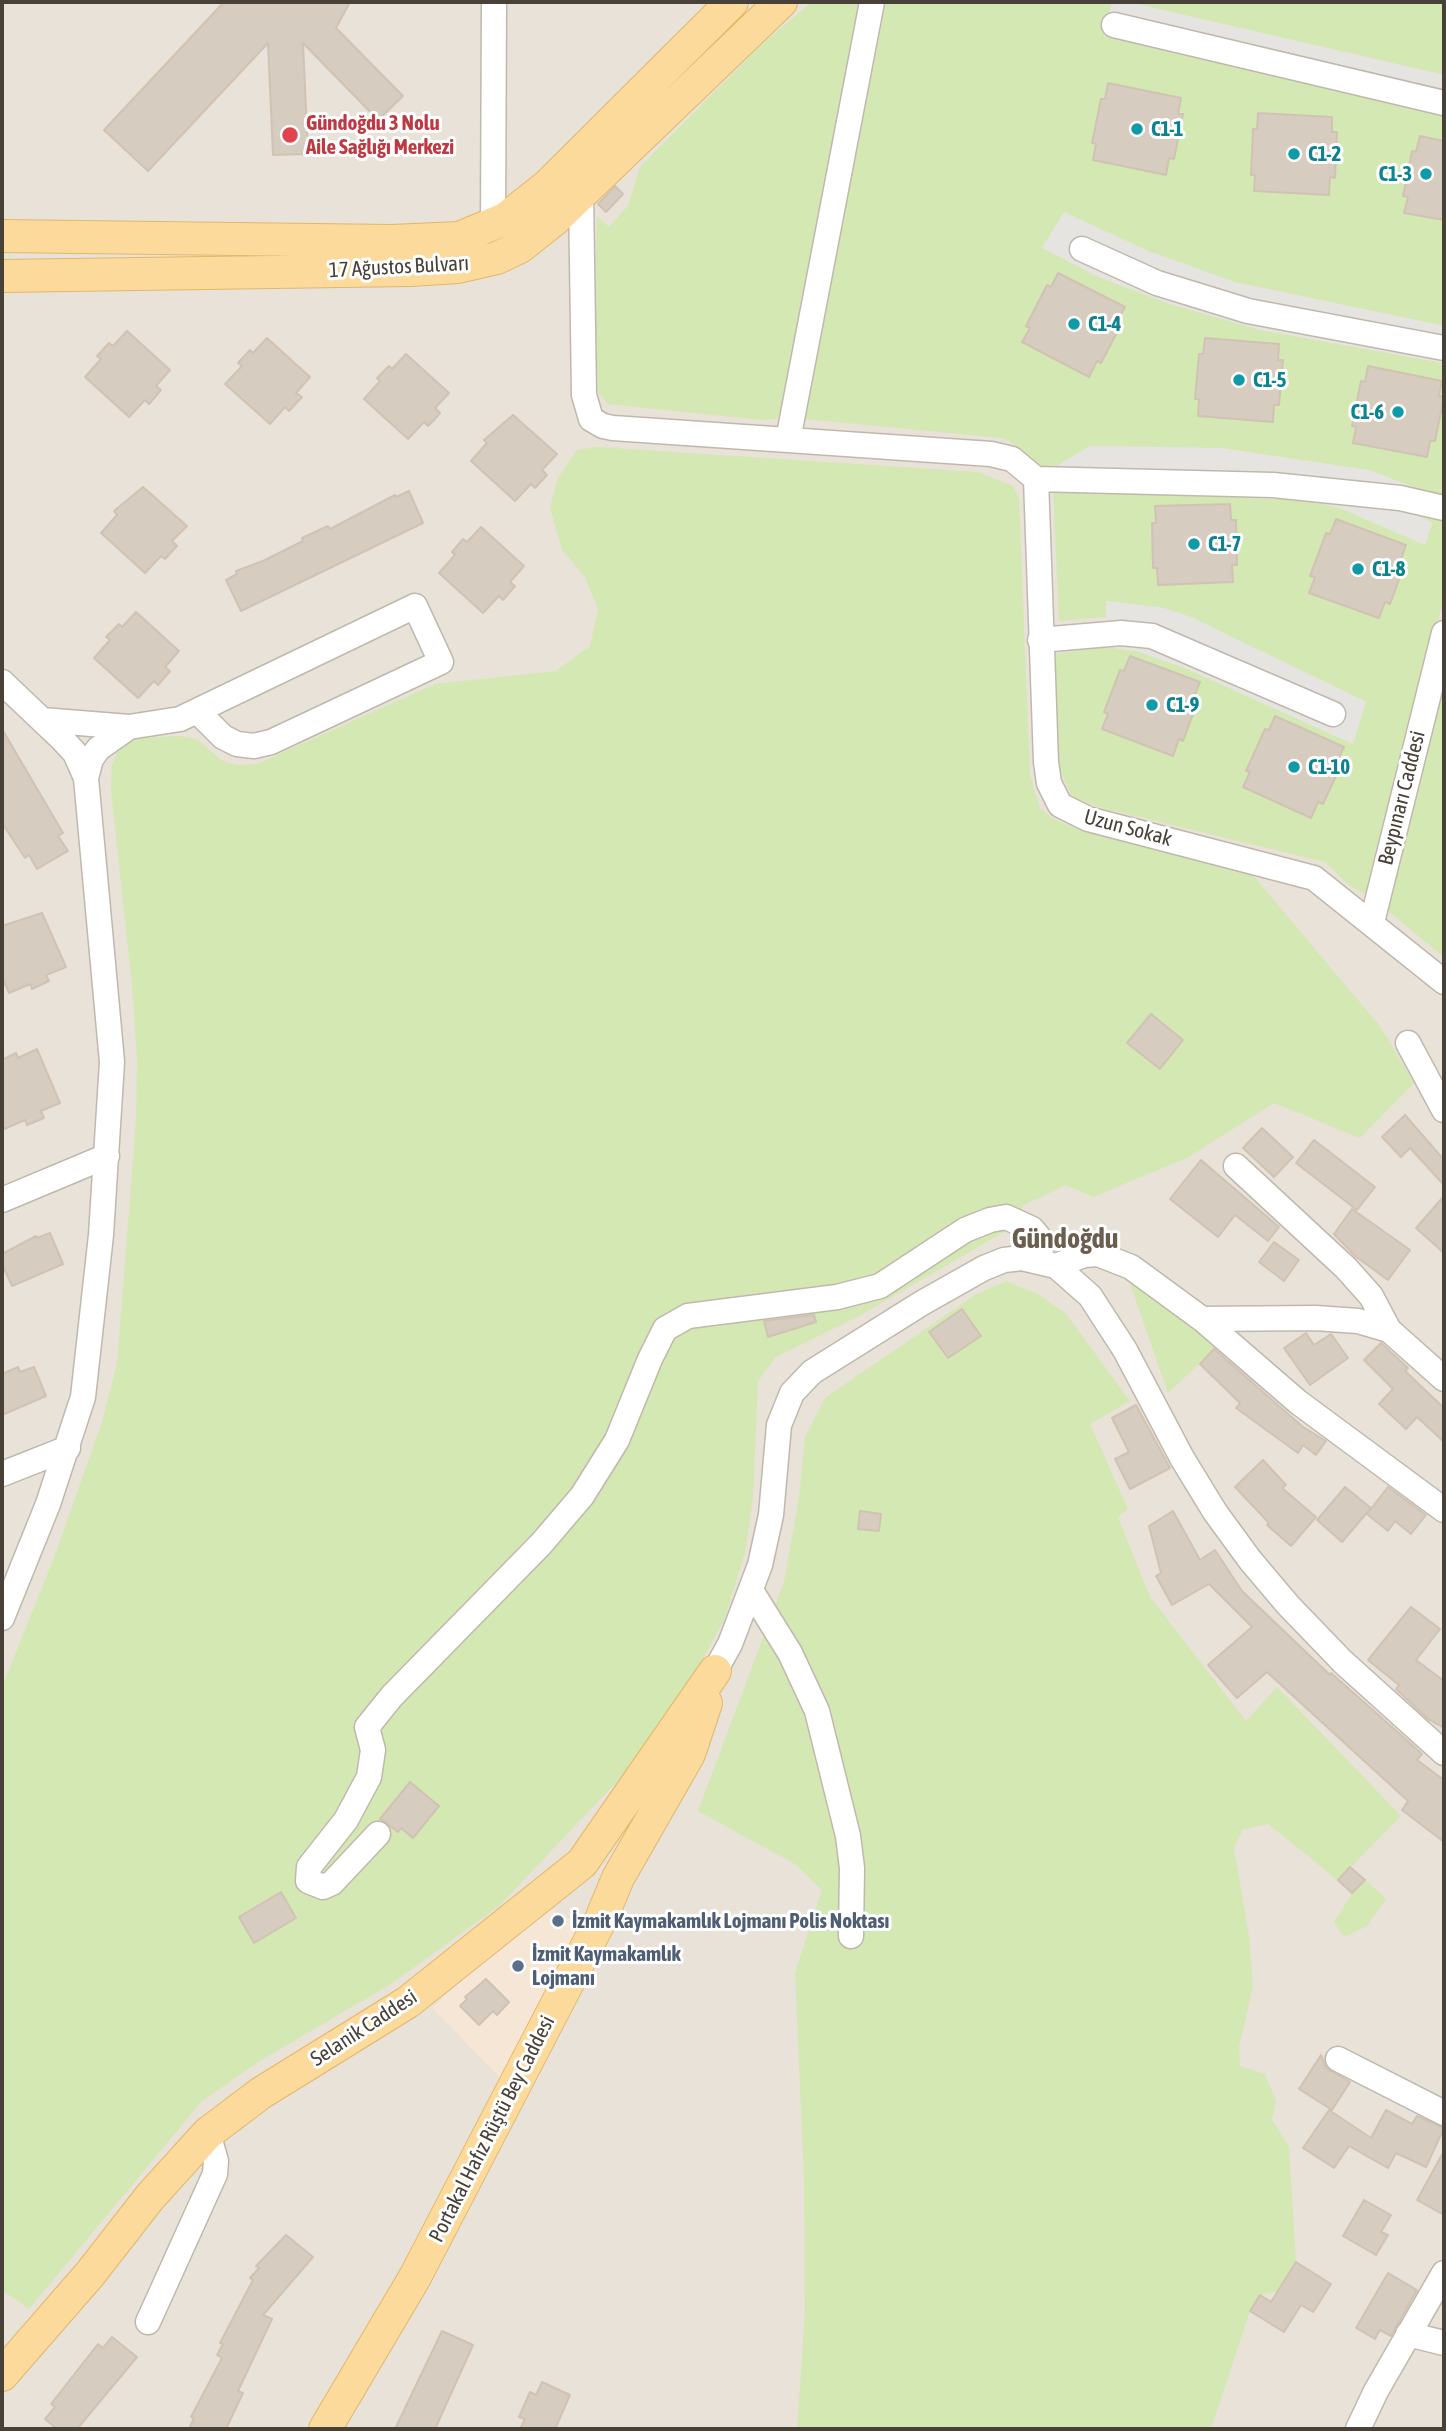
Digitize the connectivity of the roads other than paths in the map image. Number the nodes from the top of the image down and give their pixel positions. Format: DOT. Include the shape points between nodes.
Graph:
graph roads {
  1 [pos="494,2"];
  2 [pos="732,2"];
  3 [pos="780,2"];
  4 [pos="872,2"];
  5 [pos="1114,24"];
  6 [pos="1444,103"];
  7 [pos="580,194"];
  8 [pos="515,224"];
  9 [pos="2,236"];
  10 [pos="1082,249"];
  11 [pos="2,276"];
  12 [pos="1444,348"];
  13 [pos="788,440"];
  14 [pos="1036,479"];
  15 [pos="1444,508"];
  16 [pos="1444,633"];
  17 [pos="1040,640"];
  18 [pos="2,682"];
  19 [pos="198,713"];
  20 [pos="1333,714"];
  21 [pos="41,720"];
  22 [pos="129,727"];
  23 [pos="86,778"];
  24 [pos="1372,922"];
  25 [pos="1444,982"];
  26 [pos="1408,1042"];
  27 [pos="1444,1110"];
  28 [pos="107,1156"];
  29 [pos="1236,1166"];
  30 [pos="2,1200"];
  31 [pos="1049,1263"];
  32 [pos="1202,1319"];
  33 [pos="1389,1329"];
  34 [pos="1444,1379"];
  35 [pos="68,1447"];
  36 [pos="2,1474"];
  37 [pos="1444,1510"];
  38 [pos="752,1592"];
  39 [pos="2,1618"];
  40 [pos="715,1671"];
  41 [pos="1444,1753"];
  42 [pos="377,1834"];
  43 [pos="851,1936"];
  44 [pos="1338,2059"];
  45 [pos="1444,2113"];
  46 [pos="208,2133"];
  47 [pos="1444,2273"];
  48 [pos="148,2322"];
  49 [pos="1408,2334"];
  50 [pos="1444,2343"];
  51 [pos="2,2375"];
  52 [pos="325,2429"];
  53 [pos="1358,2429"];
  1 -- 8 [label="street"];
  2 -- 8 [label="main road, 17 Ağustos Bulvarı" via="547,186"];
  3 -- 7 [label="main road, 17 Ağustos Bulvarı"];
  4 -- 13 [label="street"];
  5 -- 6 [label="street"];
  7 -- 8 [label="main road, 17 Ağustos Bulvarı"];
  7 -- 13 [label="street" via="584,395 591,419 613,428"];
  8 -- 9 [label="main road, 17 Ağustos Bulvarı" via="435,240"];
  8 -- 11 [label="main road, 17 Ağustos Bulvarı" via="497,258 438,269"];
  10 -- 12 [label="street" via="1157,283 1248,311"];
  13 -- 14 [label="street" via="1002,455"];
  14 -- 15 [label="street" via="1261,484 1399,498"];
  14 -- 17 [label="street, Uzun Sokak"];
  16 -- 24 [label="street, Beypınarı Caddesi"];
  17 -- 20 [label="street" via="1152,636"];
  17 -- 24 [label="street, Uzun Sokak" via="1046,762 1049,783 1060,805 1088,819 1314,878"];
  18 -- 21 [label="street"];
  19 -- 19 [label="street" via="415,606 441,662 254,746 223,737"];
  19 -- 22 [label="street"];
  21 -- 22 [label="street"];
  21 -- 23 [label="street" via="75,753"];
  22 -- 23 [label="street" via="98,749"];
  23 -- 28 [label="street" via="111,1041"];
  24 -- 25 [label="street, Uzun Sokak"];
  26 -- 27 [label="street"];
  28 -- 30 [label="street"];
  28 -- 35 [label="street" via="87,1373"];
  29 -- 33 [label="street" via="1364,1287"];
  31 -- 32 [label="street" via="1084,1255 1109,1257 1131,1267"];
  31 -- 38 [label="street" via="1004,1260 984,1268 800,1382 784,1406 779,1425 767,1540"];
  31 -- 41 [label="street" via="1090,1297 1125,1350 1214,1512 1250,1560 1343,1662"];
  31 -- 42 [label="street" via="1032,1229 1006,1217 965,1230 880,1286 837,1297 688,1316 665,1329 617,1440 582,1496 367,1727 373,1750 369,1777 346,1820 309,1867 308,1881 323,1887 332,1883"];
  32 -- 33 [label="street" via="1341,1319"];
  32 -- 37 [label="street" via="1298,1402"];
  33 -- 34 [label="street"];
  35 -- 36 [label="street"];
  35 -- 39 [label="street"];
  38 -- 40 [label="street"];
  38 -- 43 [label="street" via="806,1684 830,1759 851,1858"];
  40 -- 46 [label="main road, Selanik Caddesi" via="582,1863 408,2002 261,2092"];
  40 -- 52 [label="main road, Portakal Hafız Rüştü Bey Caddesi" via="689,1754 618,1878 415,2277"];
  44 -- 45 [label="street"];
  46 -- 48 [label="street" via="215,2174"];
  46 -- 51 [label="main road, Selanik Caddesi"];
  47 -- 49 [label="street"];
  49 -- 50 [label="street"];
  49 -- 53 [label="street"];
}
